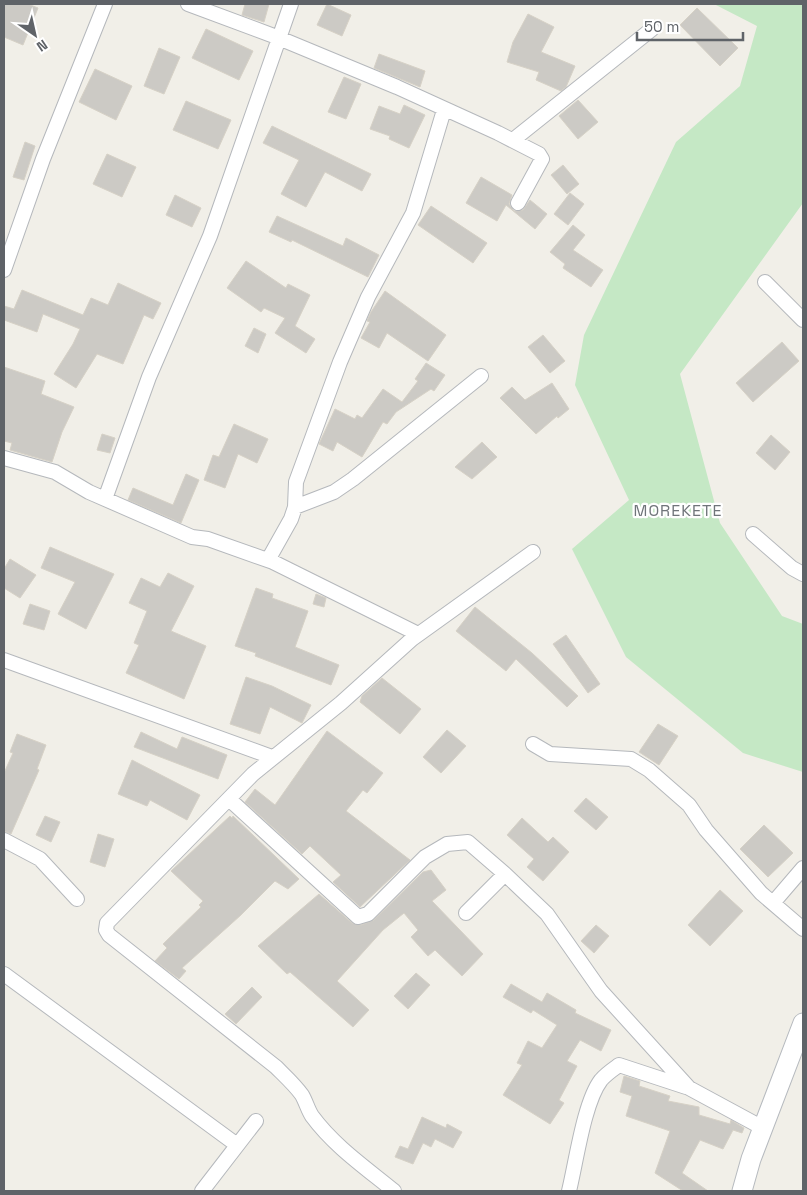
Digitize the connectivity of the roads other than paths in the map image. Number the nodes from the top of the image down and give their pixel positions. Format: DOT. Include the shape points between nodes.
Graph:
graph roads {
  1 [pos="105,4"];
  2 [pos="188,4"];
  3 [pos="292,4"];
  4 [pos="652,29"];
  5 [pos="280,38"];
  6 [pos="444,110"];
  7 [pos="513,140"];
  8 [pos="518,203"];
  9 [pos="4,270"];
  10 [pos="765,282"];
  11 [pos="803,320"];
  12 [pos="481,376"];
  13 [pos="4,458"];
  14 [pos="105,500"];
  15 [pos="295,507"];
  16 [pos="753,534"];
  17 [pos="533,552"];
  18 [pos="268,560"];
  19 [pos="803,574"];
  20 [pos="418,634"];
  21 [pos="4,660"];
  22 [pos="533,744"];
  23 [pos="272,757"];
  24 [pos="229,798"];
  25 [pos="4,840"];
  26 [pos="803,868"];
  27 [pos="505,874"];
  28 [pos="77,899"];
  29 [pos="773,903"];
  30 [pos="466,913"];
  31 [pos="803,929"];
  32 [pos="4,974"];
  33 [pos="803,1021"];
  34 [pos="689,1088"];
  35 [pos="256,1121"];
  36 [pos="762,1128"];
  37 [pos="238,1145"];
  38 [pos="202,1191"];
  39 [pos="394,1191"];
  40 [pos="569,1191"];
  41 [pos="742,1191"];
  1 -- 9 [label="street" via="43,159"];
  2 -- 5 [label="street"];
  3 -- 5 [label="street"];
  4 -- 7 [label="street"];
  5 -- 6 [label="street"];
  5 -- 14 [label="street" via="210,236 149,377"];
  6 -- 7 [label="street"];
  6 -- 15 [label="street" via="413,213 368,297 340,362 296,482"];
  7 -- 8 [label="street" via="542,159"];
  10 -- 11 [label="street"];
  12 -- 15 [label="street" via="353,479 334,492"];
  13 -- 14 [label="street" via="55,472"];
  14 -- 18 [label="street" via="192,537 208,539"];
  15 -- 18 [label="street"];
  16 -- 19 [label="street"];
  17 -- 20 [label="street"];
  18 -- 20 [label="street"];
  20 -- 23 [label="street" via="340,703"];
  21 -- 23 [label="street"];
  22 -- 29 [label="street" via="550,754 631,758 689,805 706,830"];
  23 -- 24 [label="street"];
  24 -- 27 [label="street" via="358,917 368,914 425,857 447,844 468,842"];
  24 -- 39 [label="street" via="108,923 106,930 276,1067 332,1138"];
  25 -- 28 [label="street" via="40,859"];
  26 -- 29 [label="street"];
  27 -- 30 [label="street"];
  27 -- 34 [label="street" via="547,914 606,998"];
  29 -- 31 [label="street"];
  32 -- 37 [label="street"];
  33 -- 36 [label="street"];
  34 -- 36 [label="street"];
  34 -- 40 [label="street" via="619,1065 609,1072 600,1082 587,1114"];
  35 -- 37 [label="street"];
  36 -- 41 [label="street"];
  37 -- 38 [label="street"];
}
